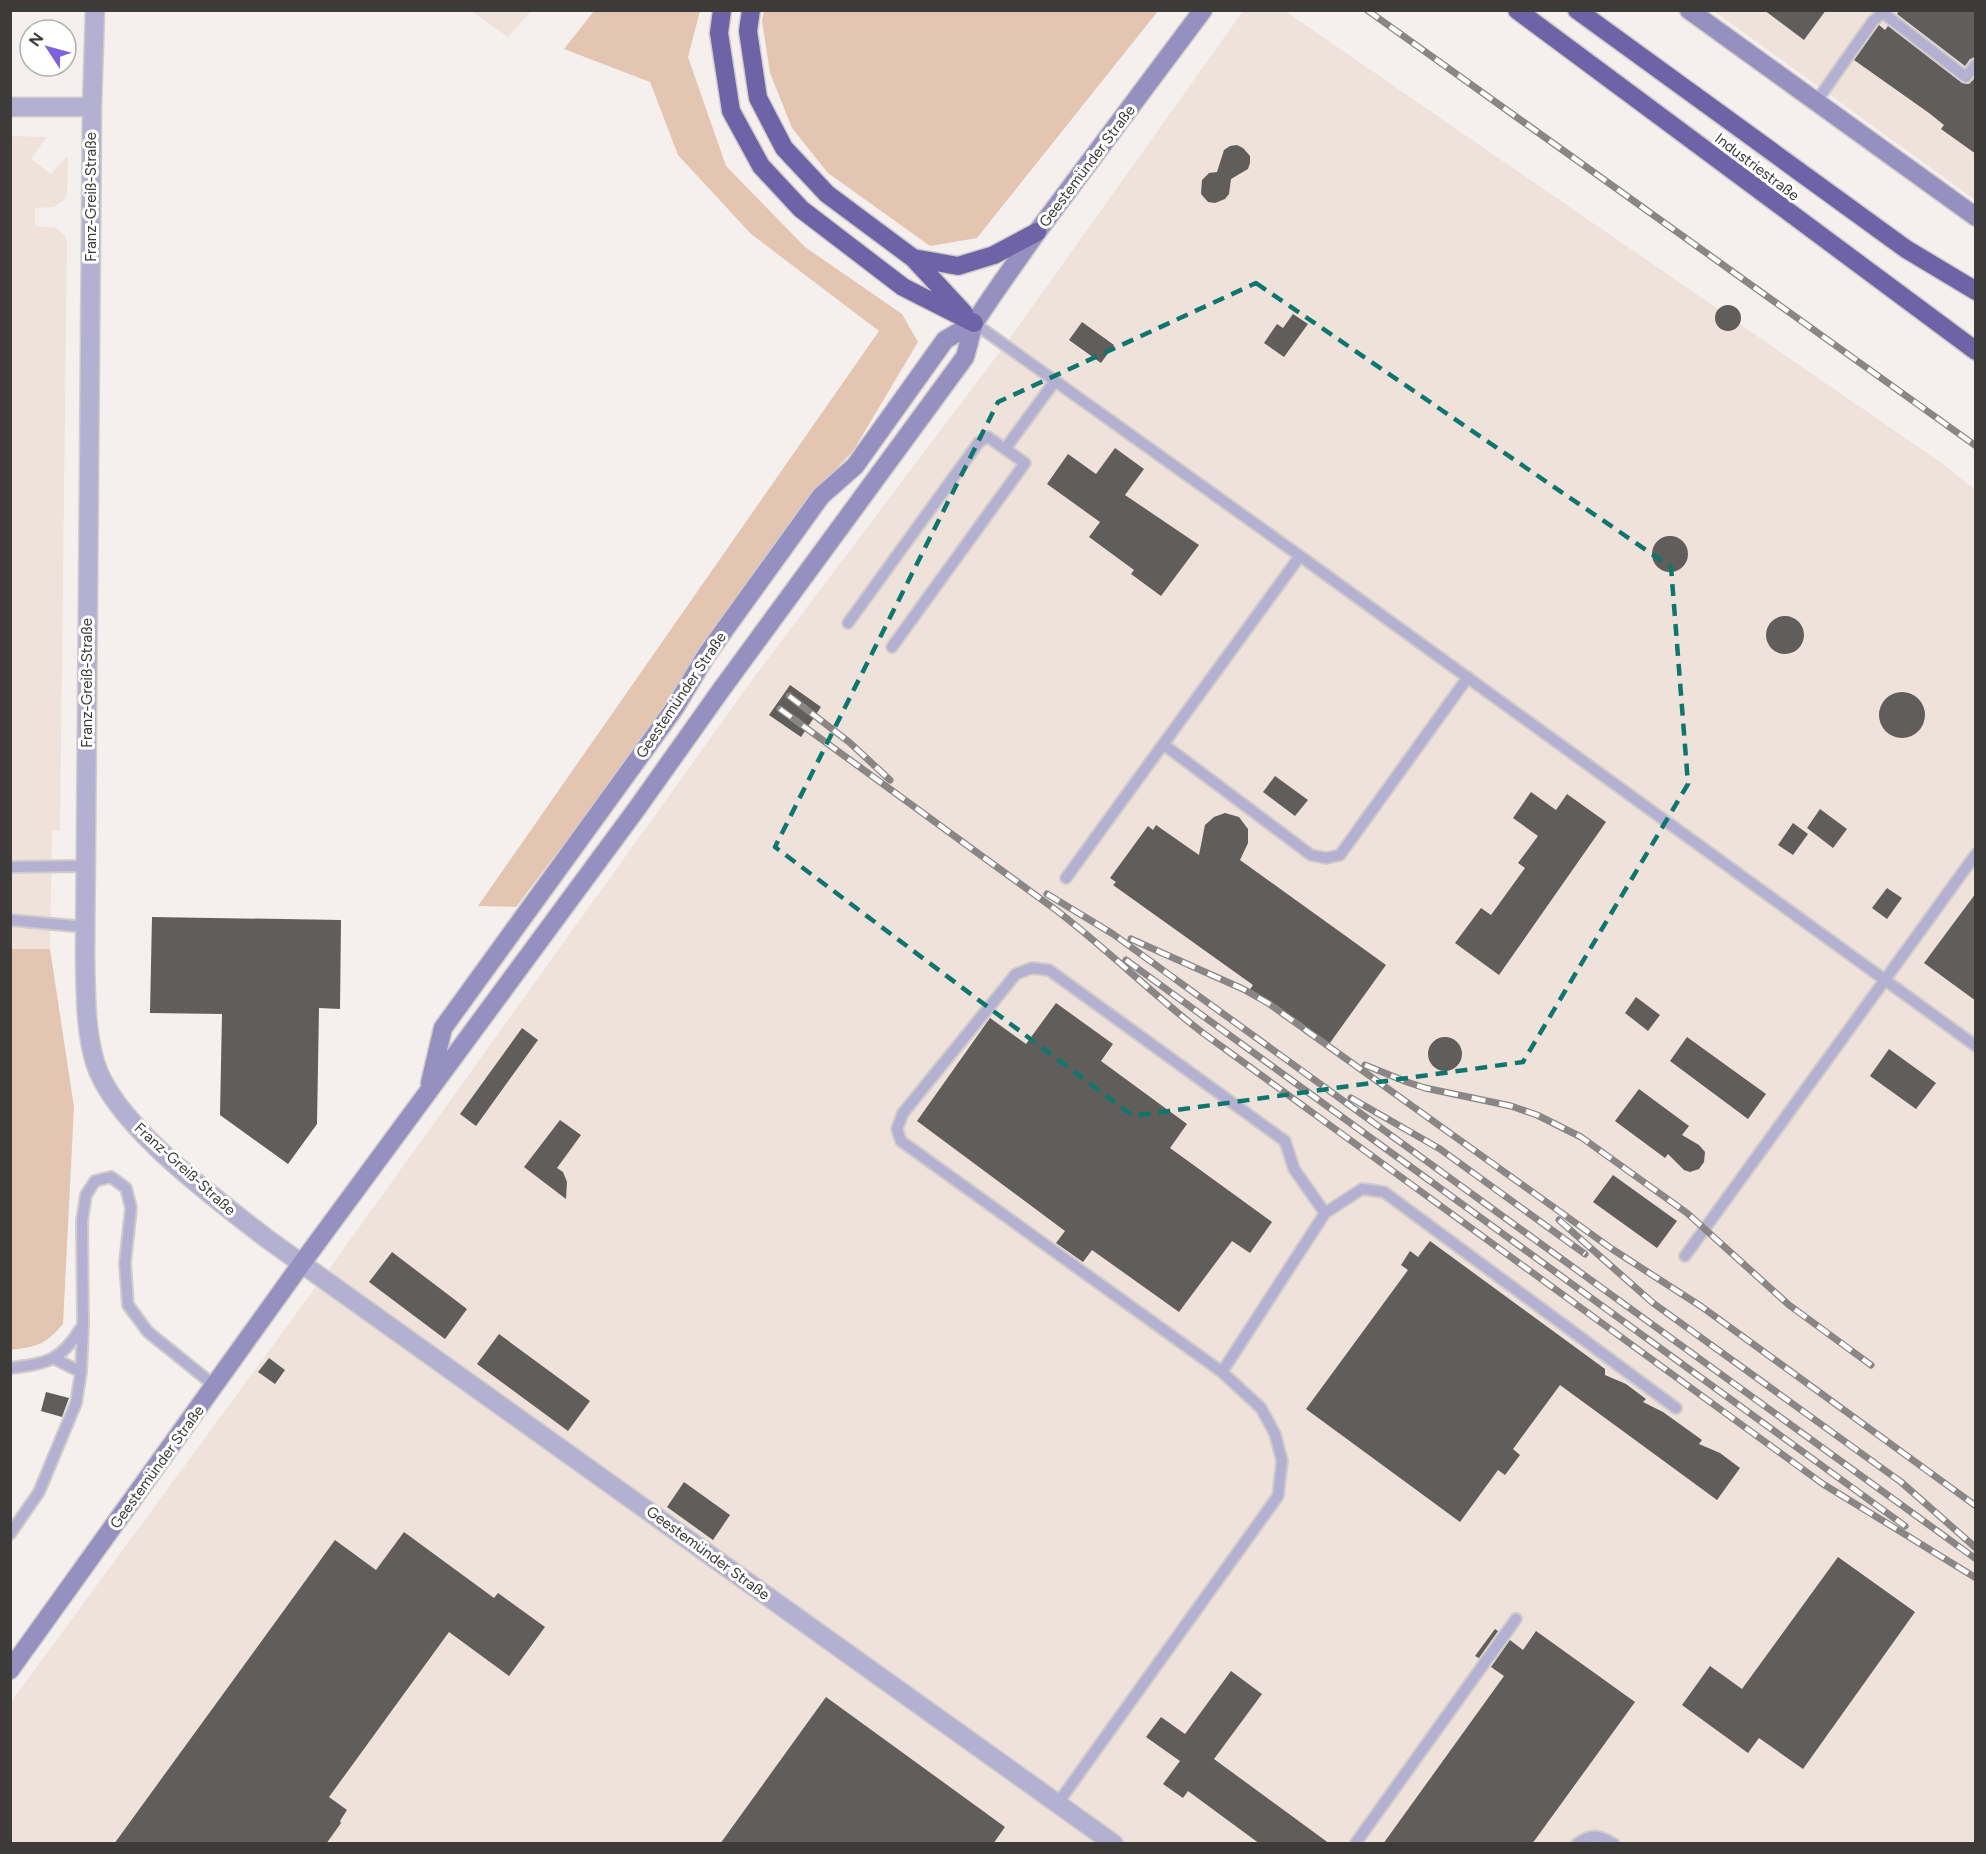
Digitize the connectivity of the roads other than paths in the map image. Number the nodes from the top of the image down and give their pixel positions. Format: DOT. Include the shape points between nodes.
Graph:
graph roads {
  1 [pos="95,10"];
  2 [pos="722,10"];
  3 [pos="750,10"];
  4 [pos="1203,10"];
  5 [pos="1517,10"];
  6 [pos="1577,10"];
  7 [pos="1689,10"];
  8 [pos="1885,12"];
  9 [pos="1976,64"];
  10 [pos="1816,102"];
  11 [pos="10,107"];
  12 [pos="92,107"];
  13 [pos="1976,217"];
  14 [pos="1037,232"];
  15 [pos="913,258"];
  16 [pos="1976,291"];
  17 [pos="974,323"];
  18 [pos="1976,351"];
  19 [pos="1055,381"];
  20 [pos="1005,449"];
  21 [pos="1300,556"];
  22 [pos="848,623"];
  23 [pos="892,647"];
  24 [pos="1468,677"];
  25 [pos="1163,744"];
  26 [pos="1976,854"];
  27 [pos="86,866"];
  28 [pos="10,867"];
  29 [pos="1066,878"];
  30 [pos="10,920"];
  31 [pos="85,927"];
  32 [pos="1884,980"];
  33 [pos="1976,1046"];
  34 [pos="427,1093"];
  35 [pos="1325,1213"];
  36 [pos="1685,1256"];
  37 [pos="302,1263"];
  38 [pos="83,1325"];
  39 [pos="55,1359"];
  40 [pos="10,1368"];
  41 [pos="81,1372"];
  42 [pos="1222,1372"];
  43 [pos="215,1386"];
  44 [pos="1676,1408"];
  45 [pos="10,1534"];
  46 [pos="1516,1619"];
  47 [pos="10,1670"];
  48 [pos="1058,1803"];
  49 [pos="1114,1844"];
  50 [pos="1355,1844"];
  51 [pos="1577,1844"];
  52 [pos="1614,1844"];
  1 -- 12 [label="street, Franz-Greiß-Straße"];
  2 -- 17 [label="highway" via="719,33 731,111 761,166 801,209 903,287"];
  3 -- 15 [label="highway" via="748,31 758,98 784,148 827,194"];
  4 -- 14 [label="street, Geestemünder Straße"];
  5 -- 18 [label="highway, Industriestraße"];
  6 -- 16 [label="highway, Industriestraße" via="1896,242"];
  7 -- 10 [label="street"];
  8 -- 9 [label="lane" via="1966,77"];
  8 -- 10 [label="lane" via="1874,21"];
  10 -- 13 [label="street"];
  11 -- 12 [label="street"];
  12 -- 27 [label="street, Franz-Greiß-Straße"];
  14 -- 15 [label="highway" via="994,255 958,266"];
  14 -- 17 [label="street, Geestemünder Straße"];
  15 -- 17 [label="highway"];
  17 -- 19 [label="lane"];
  17 -- 34 [label="street, Geestemünder Straße" via="965,357"];
  17 -- 34 [label="street, Geestemünder Straße" via="945,340 855,466 821,496 708,654 675,709 443,1028"];
  19 -- 20 [label="lane"];
  19 -- 21 [label="lane"];
  20 -- 22 [label="lane" via="988,437 979,442"];
  20 -- 23 [label="lane" via="1025,463"];
  21 -- 24 [label="lane"];
  21 -- 25 [label="lane"];
  24 -- 25 [label="lane" via="1340,855 1311,855"];
  24 -- 32 [label="lane"];
  25 -- 29 [label="lane"];
  26 -- 32 [label="lane"];
  27 -- 28 [label="lane"];
  27 -- 31 [label="street, Franz-Greiß-Straße"];
  30 -- 31 [label="lane"];
  31 -- 37 [label="street, Franz-Greiß-Straße" via="88,1026 95,1064 112,1098 143,1133 206,1191"];
  32 -- 33 [label="lane"];
  32 -- 36 [label="lane"];
  34 -- 37 [label="street, Geestemünder Straße"];
  35 -- 42 [label="lane"];
  35 -- 42 [label="lane" via="1294,1169 1285,1141 1049,970 1032,969 1016,974 903,1113 897,1129 901,1141"];
  35 -- 44 [label="lane" via="1362,1189 1384,1192"];
  37 -- 43 [label="street, Geestemünder Straße"];
  37 -- 48 [label="street, Geestemünder Straße"];
  38 -- 39 [label="lane" via="72,1344"];
  38 -- 41 [label="lane"];
  38 -- 43 [label="lane" via="82,1221 86,1195 95,1181 111,1177 126,1188 131,1208 125,1263 128,1305 148,1332"];
  39 -- 40 [label="lane"];
  39 -- 41 [label="lane"];
  41 -- 45 [label="lane" via="76,1403 39,1492"];
  42 -- 48 [label="lane" via="1261,1408 1275,1434 1282,1461 1278,1496"];
  43 -- 47 [label="street, Geestemünder Straße"];
  46 -- 50 [label="lane"];
  48 -- 49 [label="street, Geestemünder Straße"];
  51 -- 52 [label="lane" via="1584,1838 1601,1836"];
}
